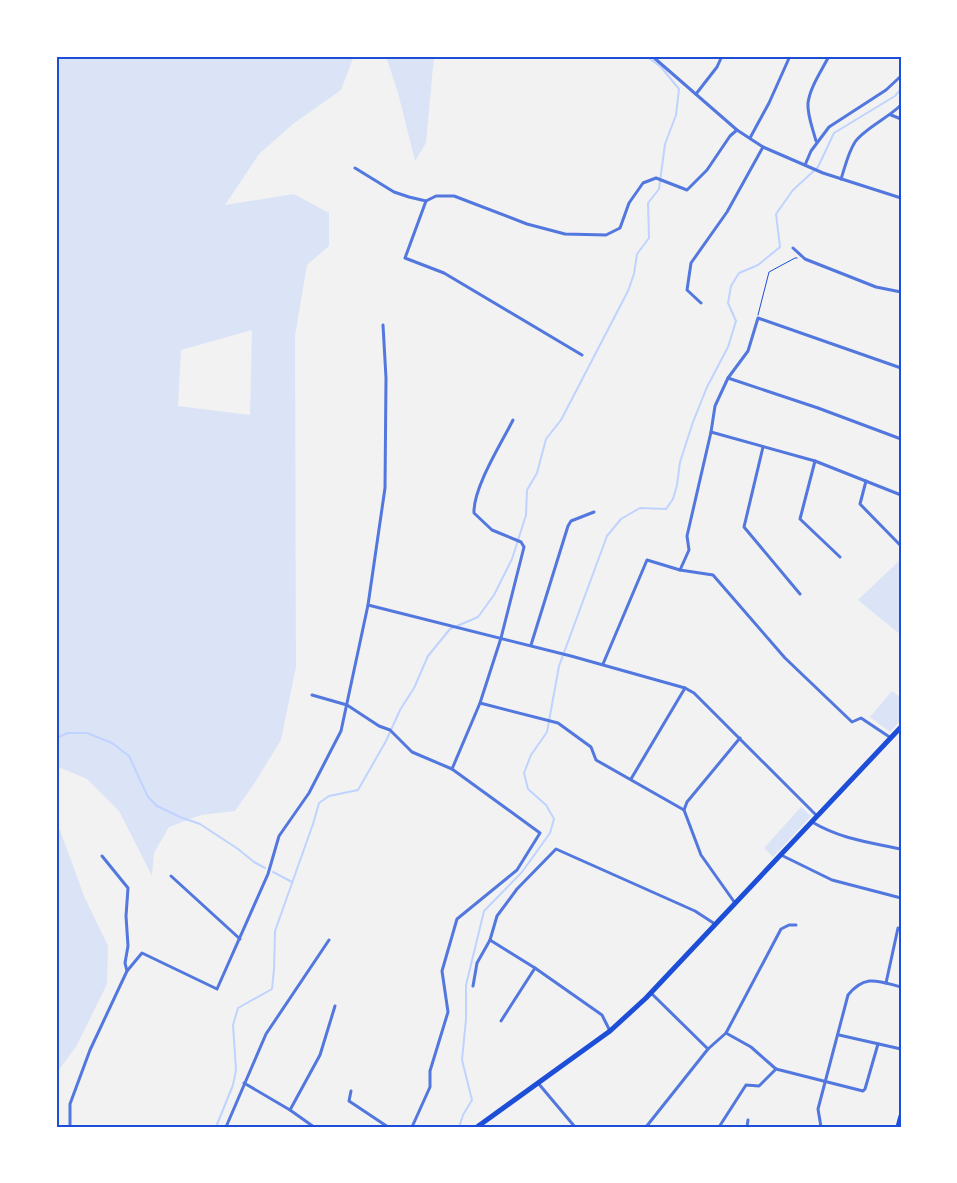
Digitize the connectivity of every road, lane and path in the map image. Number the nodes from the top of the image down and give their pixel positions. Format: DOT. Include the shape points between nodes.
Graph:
graph roads {
  1 [pos="652,56"];
  2 [pos="722,56"];
  3 [pos="790,56"];
  4 [pos="829,56"];
  5 [pos="901,76"];
  6 [pos="696,94"];
  7 [pos="901,105"];
  8 [pos="891,115"];
  9 [pos="901,119"];
  10 [pos="737,130"];
  11 [pos="750,138"];
  12 [pos="816,142"];
  13 [pos="763,147"];
  14 [pos="805,165"];
  15 [pos="355,168"];
  16 [pos="841,179"];
  17 [pos="901,198"];
  18 [pos="426,201"];
  19 [pos="793,248"];
  20 [pos="805,259"];
  21 [pos="901,292"];
  22 [pos="700,303"];
  23 [pos="758,318"];
  24 [pos="383,325"];
  25 [pos="582,355"];
  26 [pos="901,368"];
  27 [pos="728,378"];
  28 [pos="513,420"];
  29 [pos="711,432"];
  30 [pos="901,439"];
  31 [pos="763,447"];
  32 [pos="815,461"];
  33 [pos="866,481"];
  34 [pos="901,495"];
  35 [pos="594,512"];
  36 [pos="901,546"];
  37 [pos="840,557"];
  38 [pos="680,570"];
  39 [pos="800,594"];
  40 [pos="368,605"];
  41 [pos="501,638"];
  42 [pos="531,645"];
  43 [pos="603,664"];
  44 [pos="685,688"];
  45 [pos="312,694"];
  46 [pos="480,703"];
  47 [pos="347,705"];
  48 [pos="901,727"];
  49 [pos="740,738"];
  50 [pos="891,738"];
  51 [pos="452,769"];
  52 [pos="631,780"];
  53 [pos="684,810"];
  54 [pos="818,816"];
  55 [pos="812,822"];
  56 [pos="901,849"];
  57 [pos="781,855"];
  58 [pos="102,856"];
  59 [pos="171,876"];
  60 [pos="901,898"];
  61 [pos="736,903"];
  62 [pos="715,925"];
  63 [pos="796,925"];
  64 [pos="898,928"];
  65 [pos="240,939"];
  66 [pos="329,940"];
  67 [pos="490,940"];
  68 [pos="535,968"];
  69 [pos="127,971"];
  70 [pos="886,983"];
  71 [pos="473,986"];
  72 [pos="901,987"];
  73 [pos="651,993"];
  74 [pos="335,1006"];
  75 [pos="501,1021"];
  76 [pos="610,1031"];
  77 [pos="726,1033"];
  78 [pos="839,1034"];
  79 [pos="878,1044"];
  80 [pos="708,1049"];
  81 [pos="901,1049"];
  82 [pos="776,1070"];
  83 [pos="824,1082"];
  84 [pos="244,1083"];
  85 [pos="537,1083"];
  86 [pos="351,1091"];
  87 [pos="290,1110"];
  88 [pos="901,1116"];
  89 [pos="748,1120"];
  90 [pos="309,1125"];
  91 [pos="480,1126"];
  92 [pos="70,1127"];
  93 [pos="226,1127"];
  94 [pos="314,1127"];
  95 [pos="388,1127"];
  96 [pos="412,1127"];
  97 [pos="574,1127"];
  98 [pos="646,1127"];
  99 [pos="719,1127"];
  100 [pos="747,1127"];
  101 [pos="821,1127"];
  102 [pos="898,1127"];
  1 -- 6 [label="street"];
  2 -- 6 [label="street"];
  3 -- 11 [label="street"];
  4 -- 12 [label="street" via="808,103"];
  5 -- 12 [label="street" via="886,90 828,126"];
  6 -- 10 [label="street"];
  7 -- 8 [label="street"];
  8 -- 9 [label="street"];
  8 -- 16 [label="street" via="855,142"];
  10 -- 11 [label="street"];
  10 -- 18 [label="street" via="707,170 687,190 656,178 643,183 629,203 620,228 606,235 566,234 527,224 454,196 436,196"];
  11 -- 13 [label="street"];
  12 -- 14 [label="street"];
  13 -- 14 [label="street"];
  13 -- 22 [label="street" via="726,212 691,263 687,290"];
  14 -- 16 [label="street"];
  15 -- 18 [label="street" via="394,192"];
  16 -- 17 [label="street"];
  18 -- 25 [label="street" via="405,258 444,273"];
  19 -- 20 [label="street"];
  20 -- 21 [label="street" via="876,287"];
  20 -- 23 [label="path" via="795,258 769,272"];
  23 -- 26 [label="street"];
  23 -- 27 [label="street" via="748,351"];
  24 -- 40 [label="street" via="385,488"];
  27 -- 29 [label="street" via="715,406"];
  27 -- 30 [label="street"];
  28 -- 41 [label="street" via="473,503 474,513 492,530 521,542 524,547"];
  29 -- 31 [label="street"];
  29 -- 38 [label="street" via="687,536 689,550"];
  31 -- 32 [label="street"];
  31 -- 39 [label="street" via="744,527"];
  32 -- 33 [label="street"];
  32 -- 37 [label="street" via="800,519"];
  33 -- 34 [label="street"];
  33 -- 36 [label="street" via="860,504"];
  35 -- 42 [label="street" via="571,521 568,526"];
  38 -- 43 [label="street" via="647,560"];
  38 -- 50 [label="street" via="713,575 785,658 852,722 862,718"];
  40 -- 41 [label="street"];
  40 -- 47 [label="street"];
  41 -- 42 [label="street"];
  41 -- 46 [label="street"];
  42 -- 43 [label="street"];
  43 -- 44 [label="street"];
  44 -- 49 [label="street"];
  44 -- 52 [label="street"];
  45 -- 47 [label="street"];
  46 -- 51 [label="street"];
  46 -- 52 [label="street" via="558,723 591,747 596,760"];
  47 -- 51 [label="street" via="390,730 412,752"];
  47 -- 65 [label="street" via="341,730 309,792 279,836 268,874"];
  48 -- 50 [label="main road"];
  49 -- 53 [label="street" via="687,802"];
  49 -- 54 [label="street"];
  50 -- 54 [label="main road"];
  51 -- 96 [label="street" via="540,833 517,870 457,919 442,971 448,1012 430,1071 430,1087"];
  52 -- 53 [label="street"];
  53 -- 61 [label="street" via="701,855"];
  54 -- 55 [label="main road"];
  55 -- 56 [label="street" via="828,832 852,840"];
  55 -- 57 [label="main road"];
  57 -- 60 [label="street" via="832,880"];
  57 -- 61 [label="main road"];
  58 -- 69 [label="street" via="128,888"];
  59 -- 65 [label="street"];
  61 -- 62 [label="main road"];
  62 -- 67 [label="street" via="695,911 556,849 517,889 497,916"];
  62 -- 73 [label="main road"];
  63 -- 77 [label="street" via="781,929"];
  64 -- 70 [label="street"];
  65 -- 69 [label="street" via="217,989 142,953"];
  66 -- 84 [label="street" via="266,1034"];
  67 -- 68 [label="street"];
  67 -- 71 [label="street" via="477,964"];
  68 -- 75 [label="street"];
  68 -- 76 [label="street" via="602,1015"];
  69 -- 92 [label="street" via="90,1050 70,1104"];
  70 -- 72 [label="street"];
  70 -- 78 [label="street" via="870,980 856,987 848,996"];
  73 -- 76 [label="main road"];
  73 -- 80 [label="street"];
  74 -- 87 [label="street" via="320,1054"];
  76 -- 85 [label="main road"];
  77 -- 80 [label="street"];
  77 -- 82 [label="street" via="751,1047"];
  78 -- 79 [label="street"];
  78 -- 83 [label="street"];
  79 -- 81 [label="street"];
  79 -- 83 [label="street" via="863,1091"];
  80 -- 98 [label="street"];
  82 -- 83 [label="street"];
  82 -- 99 [label="street" via="759,1086 746,1086"];
  83 -- 101 [label="street" via="818,1109"];
  84 -- 87 [label="street"];
  84 -- 93 [label="street"];
  85 -- 91 [label="main road"];
  85 -- 97 [label="street"];
  86 -- 95 [label="street" via="349,1101"];
  87 -- 90 [label="street"];
  88 -- 102 [label="main road"];
  89 -- 100 [label="street"];
  90 -- 94 [label="street"];
}
